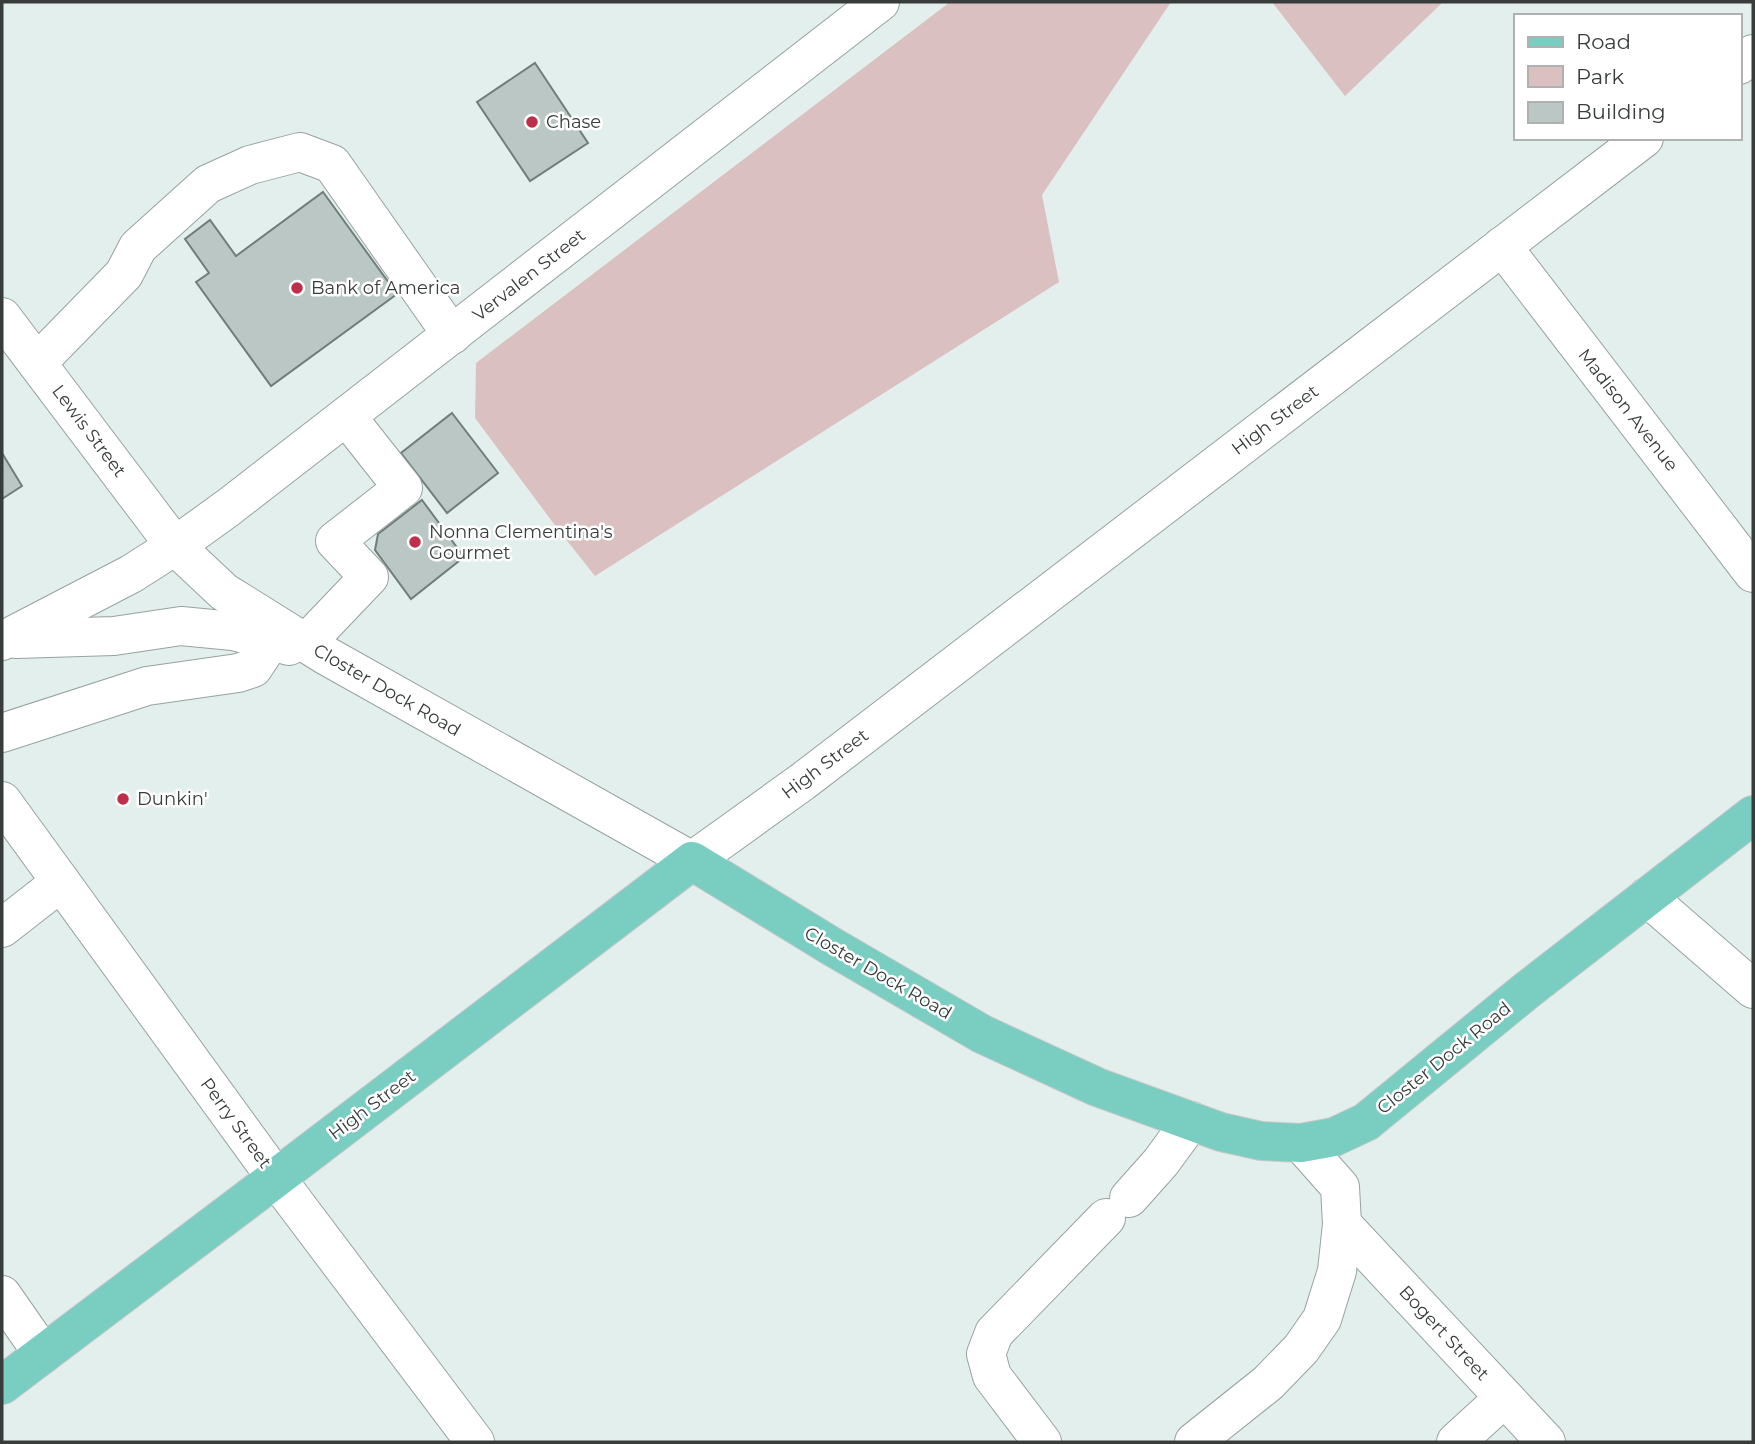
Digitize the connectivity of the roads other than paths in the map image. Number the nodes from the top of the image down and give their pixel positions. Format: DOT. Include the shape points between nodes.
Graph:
graph roads {
  1 [pos="880,2"];
  2 [pos="1641,140"];
  3 [pos="1502,246"];
  4 [pos="2,317"];
  5 [pos="452,335"];
  6 [pos="37,363"];
  7 [pos="346,417"];
  8 [pos="175,546"];
  9 [pos="1753,573"];
  10 [pos="3,640"];
  11 [pos="301,647"];
  12 [pos="2,733"];
  13 [pos="2,801"];
  14 [pos="1753,815"];
  15 [pos="692,861"];
  16 [pos="61,882"];
  17 [pos="1647,897"];
  18 [pos="2,928"];
  19 [pos="1753,989"];
  20 [pos="1192,1121"];
  21 [pos="1301,1143"];
  22 [pos="276,1178"];
  23 [pos="1342,1224"];
  24 [pos="2,1296"];
  25 [pos="43,1354"];
  26 [pos="2,1384"];
  27 [pos="1504,1398"];
  28 [pos="474,1442"];
  29 [pos="1042,1442"];
  30 [pos="1194,1442"];
  31 [pos="1456,1442"];
  32 [pos="1546,1442"];
  1 -- 5 [label="street, Vervalen Street"];
  2 -- 3 [label="street, High Street"];
  3 -- 9 [label="street, Madison Avenue"];
  3 -- 15 [label="street, High Street" via="802,782"];
  4 -- 6 [label="street, Lewis Street"];
  5 -- 6 [label="street" via="332,164 300,152 250,164 208,184 138,247 124,274"];
  5 -- 7 [label="street, Vervalen Street"];
  6 -- 8 [label="street, Lewis Street"];
  7 -- 8 [label="street, Vervalen Street"];
  7 -- 11 [label="street" via="403,488 335,541 369,577"];
  8 -- 10 [label="street"];
  8 -- 11 [label="street, Closter Dock Road" via="224,592"];
  10 -- 11 [label="street" via="114,636 181,626 233,631"];
  11 -- 12 [label="street" via="238,673 147,686"];
  11 -- 15 [label="street, Closter Dock Road"];
  13 -- 16 [label="street, Perry Street"];
  14 -- 17 [label="main road, Closter Dock Road"];
  15 -- 20 [label="main road, Closter Dock Road" via="982,1034 1097,1087"];
  15 -- 22 [label="main road, High Street"];
  16 -- 18 [label="street"];
  16 -- 22 [label="street, Perry Street"];
  17 -- 19 [label="street"];
  17 -- 21 [label="main road, Closter Dock Road" via="1366,1122 1334,1137"];
  20 -- 21 [label="main road, Closter Dock Road" via="1261,1141"];
  20 -- 29 [label="street" via="1161,1162 994,1333 986,1354 992,1376"];
  21 -- 23 [label="street" via="1339,1187"];
  22 -- 25 [label="main road, High Street"];
  22 -- 28 [label="street, Perry Street"];
  23 -- 27 [label="street, Bogert Street"];
  23 -- 30 [label="street" via="1337,1272 1322,1319 1268,1383"];
  24 -- 25 [label="street"];
  25 -- 26 [label="main road, High Street"];
  27 -- 31 [label="street"];
  27 -- 32 [label="street, Bogert Street"];
}
